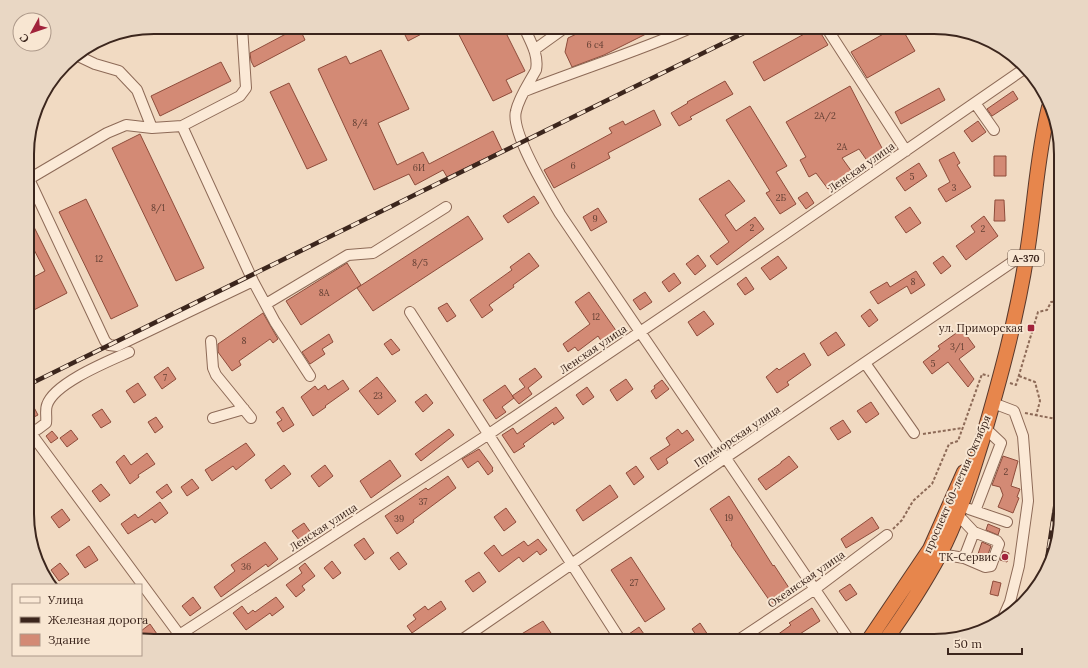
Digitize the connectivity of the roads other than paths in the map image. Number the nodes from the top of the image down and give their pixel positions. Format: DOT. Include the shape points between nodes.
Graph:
graph roads {
  1 [pos="242,34"];
  2 [pos="527,34"];
  3 [pos="556,34"];
  4 [pos="677,34"];
  5 [pos="831,34"];
  6 [pos="534,50"];
  7 [pos="82,58"];
  8 [pos="1020,71"];
  9 [pos="525,91"];
  10 [pos="975,103"];
  11 [pos="1048,114"];
  12 [pos="182,126"];
  13 [pos="152,128"];
  14 [pos="994,130"];
  15 [pos="906,151"];
  16 [pos="34,176"];
  17 [pos="34,192"];
  18 [pos="446,207"];
  19 [pos="1028,252"];
  20 [pos="253,281"];
  21 [pos="266,304"];
  22 [pos="410,312"];
  23 [pos="640,331"];
  24 [pos="211,341"];
  25 [pos="129,352"];
  26 [pos="865,363"];
  27 [pos="310,376"];
  28 [pos="992,405"];
  29 [pos="244,409"];
  30 [pos="213,418"];
  31 [pos="251,418"];
  32 [pos="985,428"];
  33 [pos="34,431"];
  34 [pos="914,433"];
  35 [pos="489,434"];
  36 [pos="34,440"];
  37 [pos="725,458"];
  38 [pos="960,511"];
  39 [pos="975,511"];
  40 [pos="1007,522"];
  41 [pos="974,532"];
  42 [pos="887,535"];
  43 [pos="940,554"];
  44 [pos="964,558"];
  45 [pos="572,565"];
  46 [pos="142,584"];
  47 [pos="142,584"];
  48 [pos="815,589"];
  49 [pos="1007,609"];
  50 [pos="179,634"];
  51 [pos="188,634"];
  52 [pos="470,634"];
  53 [pos="616,634"];
  54 [pos="748,634"];
  55 [pos="845,634"];
  56 [pos="873,634"];
  57 [pos="890,634"];
  1 -- 12 [label="street" via="246,88 240,96"];
  2 -- 6 [label="street"];
  3 -- 6 [label="street"];
  4 -- 9 [label="street"];
  5 -- 15 [label="street"];
  6 -- 9 [label="street" via="536,70"];
  7 -- 13 [label="street" via="119,71 137,90"];
  8 -- 10 [label="street, Ленская улица"];
  9 -- 23 [label="street" via="515,120 546,191"];
  10 -- 14 [label="street"];
  10 -- 15 [label="street, Ленская улица"];
  11 -- 19 [label="highway, проспект 60-летия Октября / А-370" via="1039,157"];
  12 -- 13 [label="street"];
  12 -- 20 [label="street"];
  13 -- 16 [label="street" via="126,125 107,133"];
  15 -- 23 [label="street, Ленская улица"];
  17 -- 20 [label="street" via="109,345 117,346"];
  18 -- 21 [label="street" via="373,253 348,254"];
  19 -- 26 [label="street, Приморская улица"];
  19 -- 28 [label="highway, проспект 60-летия Октября / А-370" via="1011,338"];
  20 -- 21 [label="street"];
  21 -- 27 [label="street"];
  22 -- 35 [label="street"];
  23 -- 35 [label="street, Ленская улица"];
  23 -- 37 [label="street"];
  24 -- 29 [label="street" via="216,375"];
  25 -- 33 [label="street" via="75,378 47,405 46,423"];
  26 -- 34 [label="street"];
  26 -- 37 [label="street, Приморская улица"];
  28 -- 32 [label="highway, проспект 60-летия Октября / А-370"];
  28 -- 49 [label="street" via="1014,411 1023,436 1028,501 1019,566"];
  28 -- 56 [label="highway, проспект 60-летия Октября / А-370" via="930,549"];
  29 -- 30 [label="street"];
  29 -- 31 [label="street"];
  32 -- 38 [label="highway, проспект 60-летия Октября / А-370"];
  32 -- 39 [label="street" via="1001,443"];
  35 -- 45 [label="street"];
  35 -- 51 [label="street, Ленская улица"];
  36 -- 47 [label="street"];
  37 -- 45 [label="street, Приморская улица"];
  37 -- 48 [label="street"];
  38 -- 39 [label="street"];
  38 -- 41 [label="street"];
  38 -- 43 [label="highway, проспект 60-летия Октября / А-370"];
  39 -- 40 [label="street"];
  41 -- 44 [label="street"];
  41 -- 44 [label="street" via="998,541 996,552 989,567"];
  42 -- 48 [label="street, Океанская улица"];
  43 -- 44 [label="street"];
  43 -- 57 [label="highway, проспект 60-летия Октября / А-370"];
  45 -- 52 [label="street, Приморская улица"];
  45 -- 53 [label="street"];
  46 -- 50 [label="street"];
  48 -- 54 [label="street, Океанская улица"];
  48 -- 55 [label="street"];
}
